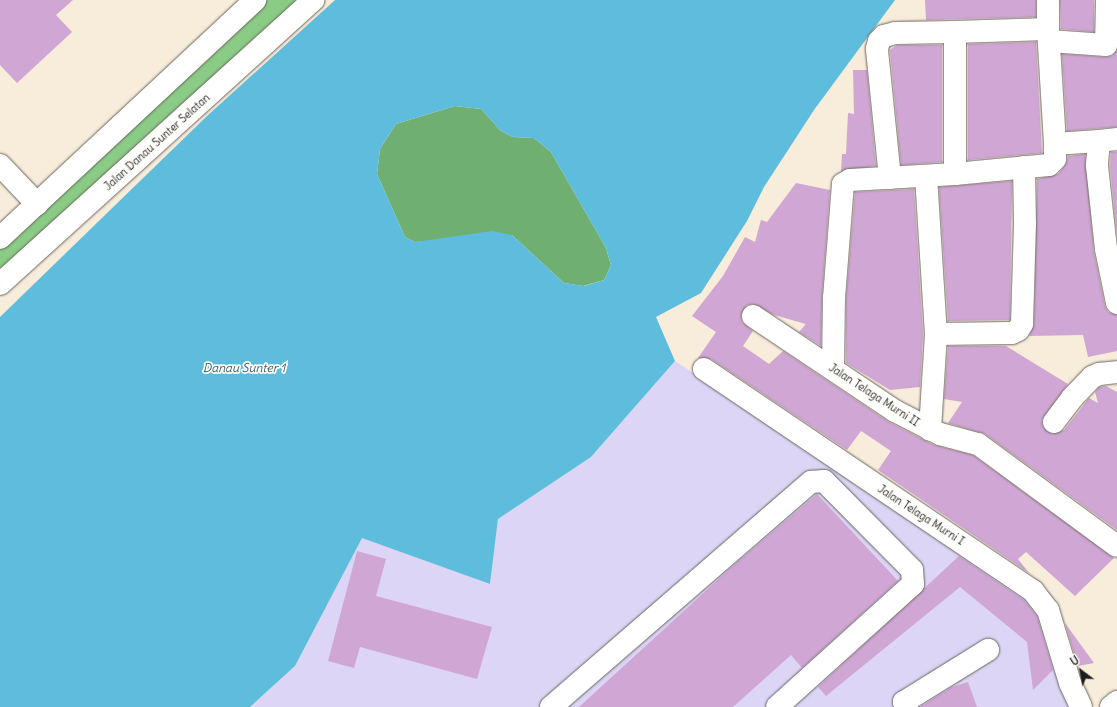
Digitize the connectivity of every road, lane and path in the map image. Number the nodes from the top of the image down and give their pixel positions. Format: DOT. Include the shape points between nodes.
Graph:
graph roads {
  1 [pos="255,0"];
  2 [pos="313,0"];
  3 [pos="1048,0"];
  4 [pos="1107,0"];
  5 [pos="955,32"];
  6 [pos="1048,35"];
  7 [pos="1111,45"];
  8 [pos="1108,140"];
  9 [pos="1055,144"];
  10 [pos="0,165"];
  11 [pos="1024,168"];
  12 [pos="955,174"];
  13 [pos="926,176"];
  14 [pos="890,178"];
  15 [pos="37,204"];
  16 [pos="0,238"];
  17 [pos="0,284"];
  18 [pos="1117,304"];
  19 [pos="753,316"];
  20 [pos="936,334"];
  21 [pos="833,368"];
  22 [pos="704,369"];
  23 [pos="1117,372"];
  24 [pos="1054,422"];
  25 [pos="930,430"];
  26 [pos="1117,546"];
  27 [pos="988,650"];
  28 [pos="1117,702"];
  29 [pos="902,705"];
  30 [pos="551,707"];
  31 [pos="777,707"];
  32 [pos="1081,707"];
  33 [pos="1111,707"];
  1 -- 15 [label="street"];
  2 -- 17 [label="street, Jalan Danau Sunter Selatan"];
  3 -- 6 [label="street"];
  4 -- 7 [label="street"];
  5 -- 6 [label="street"];
  5 -- 12 [label="street"];
  5 -- 14 [label="street" via="895,33 884,36 879,41 877,49"];
  6 -- 7 [label="street"];
  6 -- 9 [label="street"];
  8 -- 9 [label="street"];
  8 -- 18 [label="street" via="1097,166 1106,249"];
  9 -- 11 [label="street" via="1053,164"];
  10 -- 15 [label="street"];
  11 -- 12 [label="street"];
  11 -- 20 [label="street" via="1022,324 1012,333"];
  12 -- 13 [label="street"];
  13 -- 14 [label="street"];
  13 -- 20 [label="street"];
  14 -- 21 [label="street" via="850,180 841,188"];
  15 -- 16 [label="street"];
  19 -- 21 [label="street, Jalan Telaga Murni II"];
  20 -- 25 [label="street"];
  21 -- 25 [label="street, Jalan Telaga Murni II" via="895,411"];
  22 -- 32 [label="street, Jalan Telaga Murni I" via="1033,592 1048,610 1070,683"];
  23 -- 24 [label="street" via="1092,377"];
  25 -- 26 [label="street, Jalan Telaga Murni II" via="978,444"];
  27 -- 29 [label="street"];
  28 -- 33 [label="street"];
  30 -- 31 [label="street" via="811,482 824,481 912,570 913,584"];
}
